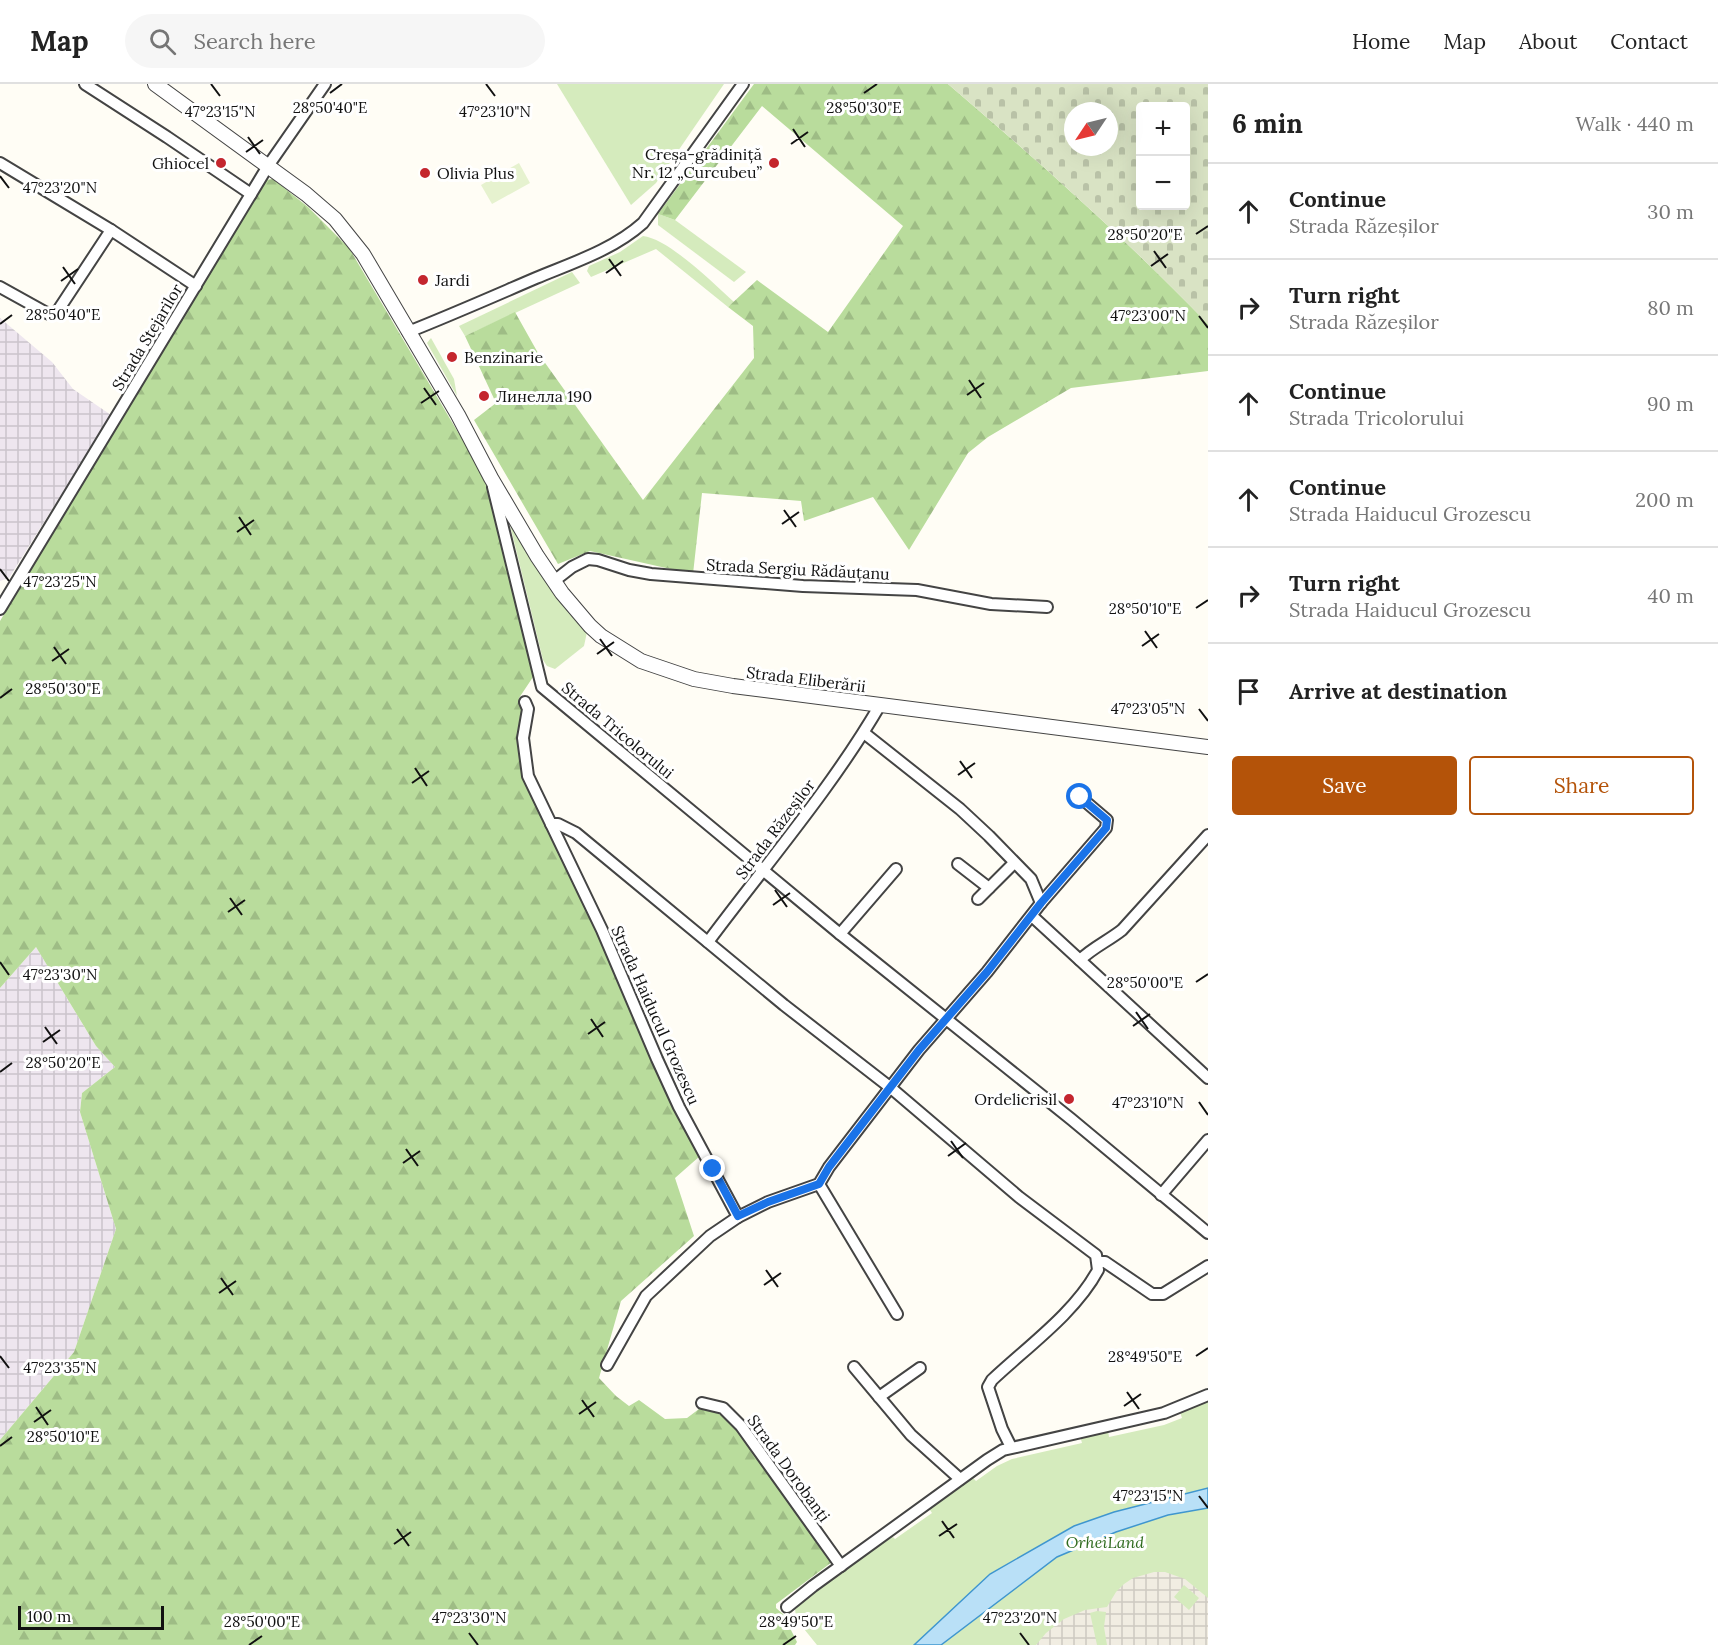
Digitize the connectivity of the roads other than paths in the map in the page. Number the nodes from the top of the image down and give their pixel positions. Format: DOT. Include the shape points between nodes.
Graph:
graph roads {
  1 [pos="84,84"];
  2 [pos="155,84"];
  3 [pos="325,84"];
  4 [pos="743,84"];
  5 [pos="0,163"];
  6 [pos="268,166"];
  7 [pos="252,194"];
  8 [pos="111,230"];
  9 [pos="196,286"];
  10 [pos="0,287"];
  11 [pos="408,332"];
  12 [pos="491,478"];
  13 [pos="554,581"];
  14 [pos="1047,607"];
  15 [pos="0,609"];
  16 [pos="525,702"];
  17 [pos="880,705"];
  18 [pos="864,733"];
  19 [pos="1208,747"];
  20 [pos="1080,797"];
  21 [pos="551,824"];
  22 [pos="1208,835"];
  23 [pos="1014,863"];
  24 [pos="958,864"];
  25 [pos="763,869"];
  26 [pos="896,869"];
  27 [pos="989,888"];
  28 [pos="978,899"];
  29 [pos="1041,903"];
  30 [pos="1032,916"];
  31 [pos="840,933"];
  32 [pos="708,942"];
  33 [pos="1080,960"];
  34 [pos="946,1018"];
  35 [pos="1208,1078"];
  36 [pos="891,1088"];
  37 [pos="1208,1140"];
  38 [pos="819,1184"];
  39 [pos="1161,1196"];
  40 [pos="738,1216"];
  41 [pos="1208,1233"];
  42 [pos="1098,1263"];
  43 [pos="1208,1266"];
  44 [pos="897,1314"];
  45 [pos="608,1365"];
  46 [pos="854,1366"];
  47 [pos="920,1368"];
  48 [pos="1208,1395"];
  49 [pos="879,1397"];
  50 [pos="702,1403"];
  51 [pos="1011,1447"];
  52 [pos="960,1479"];
  53 [pos="840,1566"];
  54 [pos="787,1607"];
  1 -- 7 [label="street"];
  2 -- 6 [label="street, Strada Eliberării"];
  3 -- 6 [label="street, Strada Stejarilor"];
  4 -- 11 [label="street" via="634,231 610,246"];
  5 -- 8 [label="street"];
  6 -- 7 [label="street, Strada Stejarilor"];
  6 -- 11 [label="street, Strada Eliberării" via="335,219 363,254"];
  7 -- 9 [label="street, Strada Stejarilor"];
  8 -- 9 [label="street"];
  8 -- 10 [label="street" via="57,312 49,314"];
  9 -- 15 [label="street, Strada Stejarilor"];
  11 -- 12 [label="street, Strada Eliberării"];
  12 -- 13 [label="street, Strada Eliberării"];
  12 -- 25 [label="street, Strada Tricolorului" via="542,687"];
  13 -- 14 [label="street, Strada Sergiu Rădăuțanu" via="588,559 651,574 917,590 992,603"];
  13 -- 17 [label="street, Strada Eliberării" via="573,608 601,636 652,665 694,679"];
  16 -- 21 [label="street, Strada Haiducul Grozescu" via="528,709 523,738 528,776"];
  17 -- 18 [label="street, Strada Răzeșilor"];
  17 -- 19 [label="street, Strada Eliberării"];
  18 -- 23 [label="street" via="960,809"];
  18 -- 25 [label="street, Strada Răzeșilor"];
  20 -- 29 [label="street" via="1108,824"];
  21 -- 32 [label="street" via="576,833"];
  21 -- 40 [label="street, Strada Haiducul Grozescu" via="675,1097"];
  22 -- 33 [label="street" via="1122,930"];
  23 -- 27 [label="street"];
  23 -- 29 [label="street" via="1031,879"];
  24 -- 27 [label="street"];
  25 -- 31 [label="street, Strada Tricolorului"];
  25 -- 32 [label="street, Strada Răzeșilor"];
  26 -- 31 [label="street"];
  27 -- 28 [label="street"];
  29 -- 30 [label="street"];
  30 -- 33 [label="street"];
  30 -- 34 [label="street"];
  31 -- 34 [label="street, Strada Tricolorului"];
  32 -- 36 [label="street"];
  33 -- 35 [label="street"];
  34 -- 36 [label="street"];
  34 -- 39 [label="street, Strada Tricolorului"];
  36 -- 38 [label="street"];
  36 -- 42 [label="street" via="1018,1197 1096,1255"];
  37 -- 39 [label="street"];
  38 -- 40 [label="street"];
  38 -- 44 [label="street"];
  39 -- 41 [label="street, Strada Tricolorului"];
  40 -- 45 [label="street" via="652,1289"];
  42 -- 43 [label="street" via="1105,1262 1158,1295"];
  42 -- 51 [label="street" via="1094,1277 1071,1305 988,1387"];
  46 -- 49 [label="street"];
  47 -- 49 [label="street"];
  48 -- 51 [label="street" via="1164,1413"];
  49 -- 52 [label="street" via="911,1435"];
  50 -- 53 [label="street, Strada Dorobanți" via="723,1408 741,1426"];
  51 -- 52 [label="street"];
  52 -- 53 [label="street"];
  53 -- 54 [label="street"];
}
